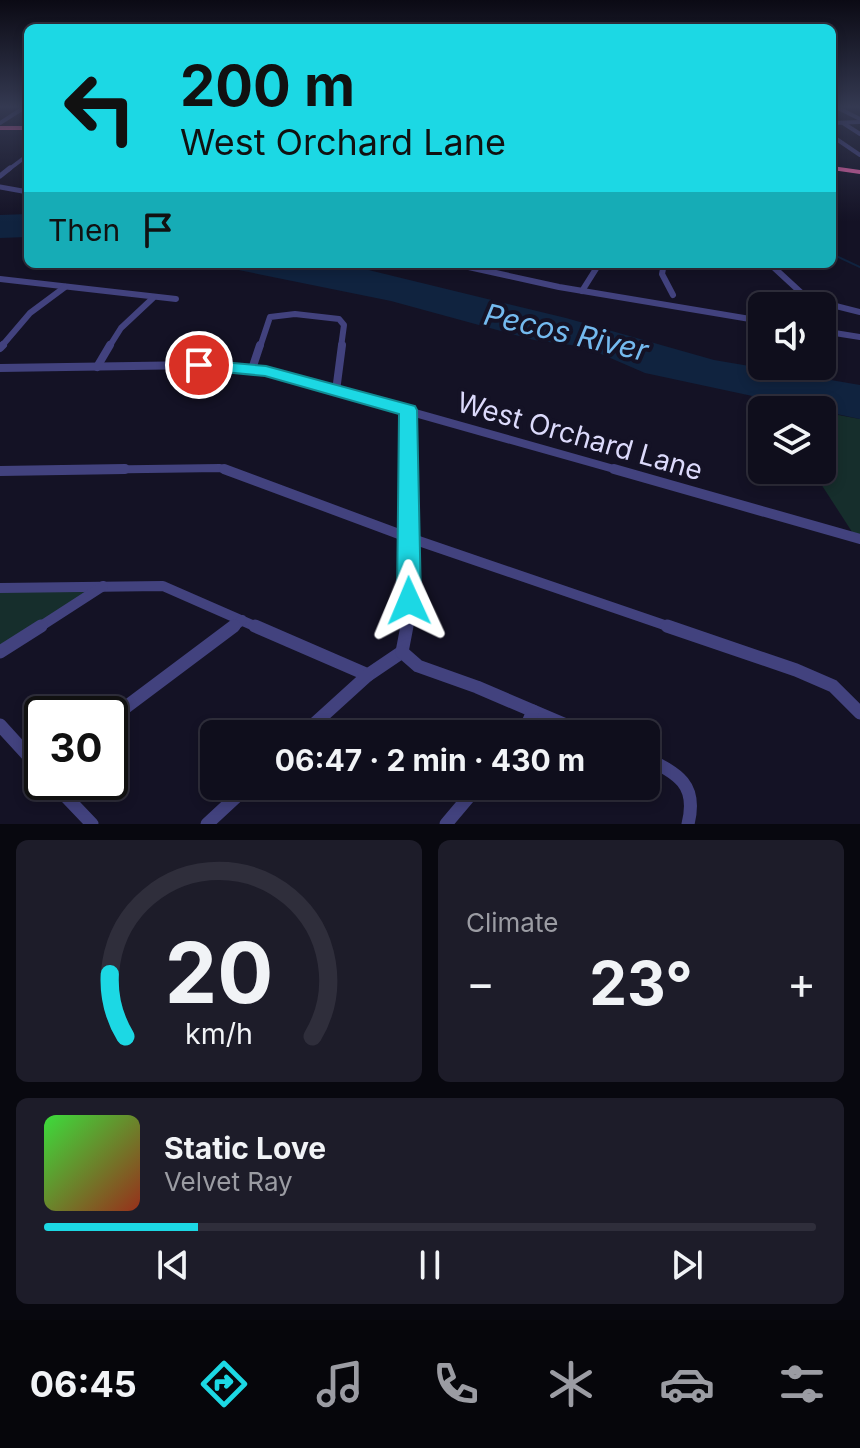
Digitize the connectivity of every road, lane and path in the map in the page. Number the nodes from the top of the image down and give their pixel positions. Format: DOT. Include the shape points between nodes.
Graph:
graph roads {
  1 [pos="845,145"];
  2 [pos="848,147"];
  3 [pos="860,148"];
  4 [pos="860,155"];
  5 [pos="24,158"];
  6 [pos="836,169"];
  7 [pos="860,172"];
  8 [pos="0,176"];
  9 [pos="0,187"];
  10 [pos="24,191"];
  11 [pos="472,268"];
  12 [pos="494,268"];
  13 [pos="596,268"];
  14 [pos="663,268"];
  15 [pos="774,268"];
  16 [pos="490,272"];
  17 [pos="0,279"];
  18 [pos="65,287"];
  19 [pos="582,291"];
  20 [pos="673,295"];
  21 [pos="153,298"];
  22 [pos="176,299"];
  23 [pos="860,312"];
  24 [pos="748,319"];
  25 [pos="836,333"];
  26 [pos="860,337"];
  27 [pos="0,348"];
  28 [pos="97,367"];
  29 [pos="0,368"];
  30 [pos="252,369"];
  31 [pos="336,391"];
  32 [pos="408,410"];
  33 [pos="0,471"];
  34 [pos="407,537"];
  35 [pos="860,539"];
  36 [pos="103,586"];
  37 [pos="0,588"];
  38 [pos="242,620"];
  39 [pos="0,652"];
  40 [pos="402,652"];
  41 [pos="368,675"];
  42 [pos="128,706"];
  43 [pos="533,711"];
  44 [pos="860,713"];
  45 [pos="318,720"];
  46 [pos="529,720"];
  47 [pos="554,720"];
  48 [pos="0,725"];
  49 [pos="24,751"];
  50 [pos="660,766"];
  51 [pos="69,800"];
  52 [pos="233,800"];
  53 [pos="466,800"];
  54 [pos="92,824"];
  55 [pos="207,824"];
  56 [pos="446,824"];
  57 [pos="688,824"];
  1 -- 2 [label="street"];
  2 -- 3 [label="street"];
  2 -- 4 [label="street"];
  5 -- 8 [label="street"];
  6 -- 7 [label="highway"];
  9 -- 10 [label="street"];
  11 -- 16 [label="street"];
  12 -- 16 [label="street"];
  13 -- 19 [label="street"];
  14 -- 20 [label="street"];
  15 -- 23 [label="street" via="808,299"];
  16 -- 19 [label="street"];
  17 -- 18 [label="street"];
  18 -- 21 [label="street"];
  18 -- 27 [label="street" via="30,313"];
  19 -- 24 [label="street"];
  21 -- 22 [label="street"];
  21 -- 28 [label="street" via="121,328"];
  25 -- 26 [label="street"];
  28 -- 29 [label="street, West Orchard Lane"];
  28 -- 30 [label="street, West Orchard Lane"];
  30 -- 31 [label="street, West Orchard Lane"];
  30 -- 31 [label="street" via="270,317 339,319 344,325"];
  31 -- 32 [label="street, West Orchard Lane"];
  32 -- 34 [label="street"];
  32 -- 35 [label="street, West Orchard Lane"];
  33 -- 34 [label="street" via="220,468"];
  34 -- 40 [label="street" via="409,612"];
  34 -- 44 [label="street" via="796,670 833,686"];
  36 -- 37 [label="street"];
  36 -- 38 [label="street" via="158,585"];
  36 -- 39 [label="street"];
  38 -- 41 [label="street"];
  38 -- 42 [label="street"];
  40 -- 41 [label="street"];
  40 -- 43 [label="street" via="418,666"];
  41 -- 45 [label="street"];
  43 -- 46 [label="street"];
  43 -- 47 [label="street"];
  48 -- 49 [label="street"];
  50 -- 57 [label="street" via="688,787 693,802"];
  51 -- 54 [label="street"];
  52 -- 55 [label="street"];
  53 -- 56 [label="street"];
}
